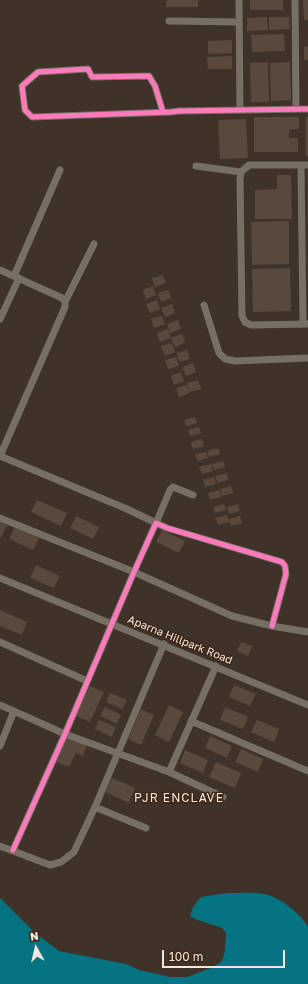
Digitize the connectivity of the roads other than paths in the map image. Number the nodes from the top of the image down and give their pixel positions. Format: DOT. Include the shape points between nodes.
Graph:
graph roads {
  1 [pos="238,0"];
  2 [pos="294,0"];
  3 [pos="169,21"];
  4 [pos="239,22"];
  5 [pos="308,108"];
  6 [pos="296,109"];
  7 [pos="240,110"];
  8 [pos="163,112"];
  9 [pos="304,165"];
  10 [pos="196,166"];
  11 [pos="60,170"];
  12 [pos="241,172"];
  13 [pos="94,244"];
  14 [pos="0,270"];
  15 [pos="17,277"];
  16 [pos="65,302"];
  17 [pos="204,305"];
  18 [pos="0,319"];
  19 [pos="306,324"];
  20 [pos="308,358"];
  21 [pos="0,456"];
  22 [pos="192,495"];
  23 [pos="0,518"];
  24 [pos="156,523"];
  25 [pos="134,572"];
  26 [pos="0,578"];
  27 [pos="112,624"];
  28 [pos="272,626"];
  29 [pos="308,632"];
  30 [pos="0,642"];
  31 [pos="164,644"];
  32 [pos="216,666"];
  33 [pos="87,681"];
  34 [pos="0,705"];
  35 [pos="308,705"];
  36 [pos="14,711"];
  37 [pos="192,721"];
  38 [pos="65,734"];
  39 [pos="0,746"];
  40 [pos="117,753"];
  41 [pos="308,771"];
  42 [pos="169,772"];
  43 [pos="223,797"];
  44 [pos="95,807"];
  45 [pos="146,828"];
  46 [pos="0,846"];
  47 [pos="12,850"];
  1 -- 4 [label="street"];
  2 -- 6 [label="street"];
  3 -- 4 [label="street"];
  4 -- 7 [label="street"];
  5 -- 6 [label="street"];
  6 -- 7 [label="street"];
  7 -- 8 [label="street"];
  8 -- 8 [label="street" via="32,117 25,110 22,86 38,72 88,69 92,77 148,76 155,86"];
  9 -- 12 [label="street" via="249,165"];
  9 -- 19 [label="street"];
  10 -- 12 [label="street"];
  11 -- 15 [label="street"];
  12 -- 19 [label="street" via="242,316 251,325"];
  13 -- 16 [label="street"];
  14 -- 15 [label="street"];
  15 -- 16 [label="street" via="62,298"];
  15 -- 18 [label="street"];
  16 -- 21 [label="street"];
  17 -- 20 [label="street" via="218,353 225,359 235,361"];
  21 -- 24 [label="street"];
  22 -- 24 [label="street" via="173,487"];
  23 -- 25 [label="street"];
  24 -- 25 [label="street"];
  24 -- 28 [label="street" via="282,562 286,574"];
  25 -- 27 [label="street"];
  25 -- 28 [label="street" via="232,616"];
  26 -- 27 [label="street, Aparna Hillpark Road"];
  27 -- 31 [label="street, Aparna Hillpark Road"];
  27 -- 33 [label="street"];
  28 -- 29 [label="street"];
  30 -- 33 [label="street"];
  31 -- 32 [label="street, Aparna Hillpark Road"];
  31 -- 40 [label="street"];
  32 -- 35 [label="street, Aparna Hillpark Road"];
  32 -- 37 [label="street"];
  33 -- 38 [label="street"];
  34 -- 36 [label="street"];
  36 -- 38 [label="street"];
  36 -- 39 [label="street"];
  37 -- 41 [label="street"];
  37 -- 42 [label="street"];
  38 -- 40 [label="street"];
  38 -- 47 [label="street"];
  40 -- 42 [label="street"];
  40 -- 44 [label="street"];
  42 -- 43 [label="street"];
  44 -- 45 [label="street"];
  44 -- 47 [label="street" via="74,852 61,862 50,865"];
  46 -- 47 [label="street"];
}
